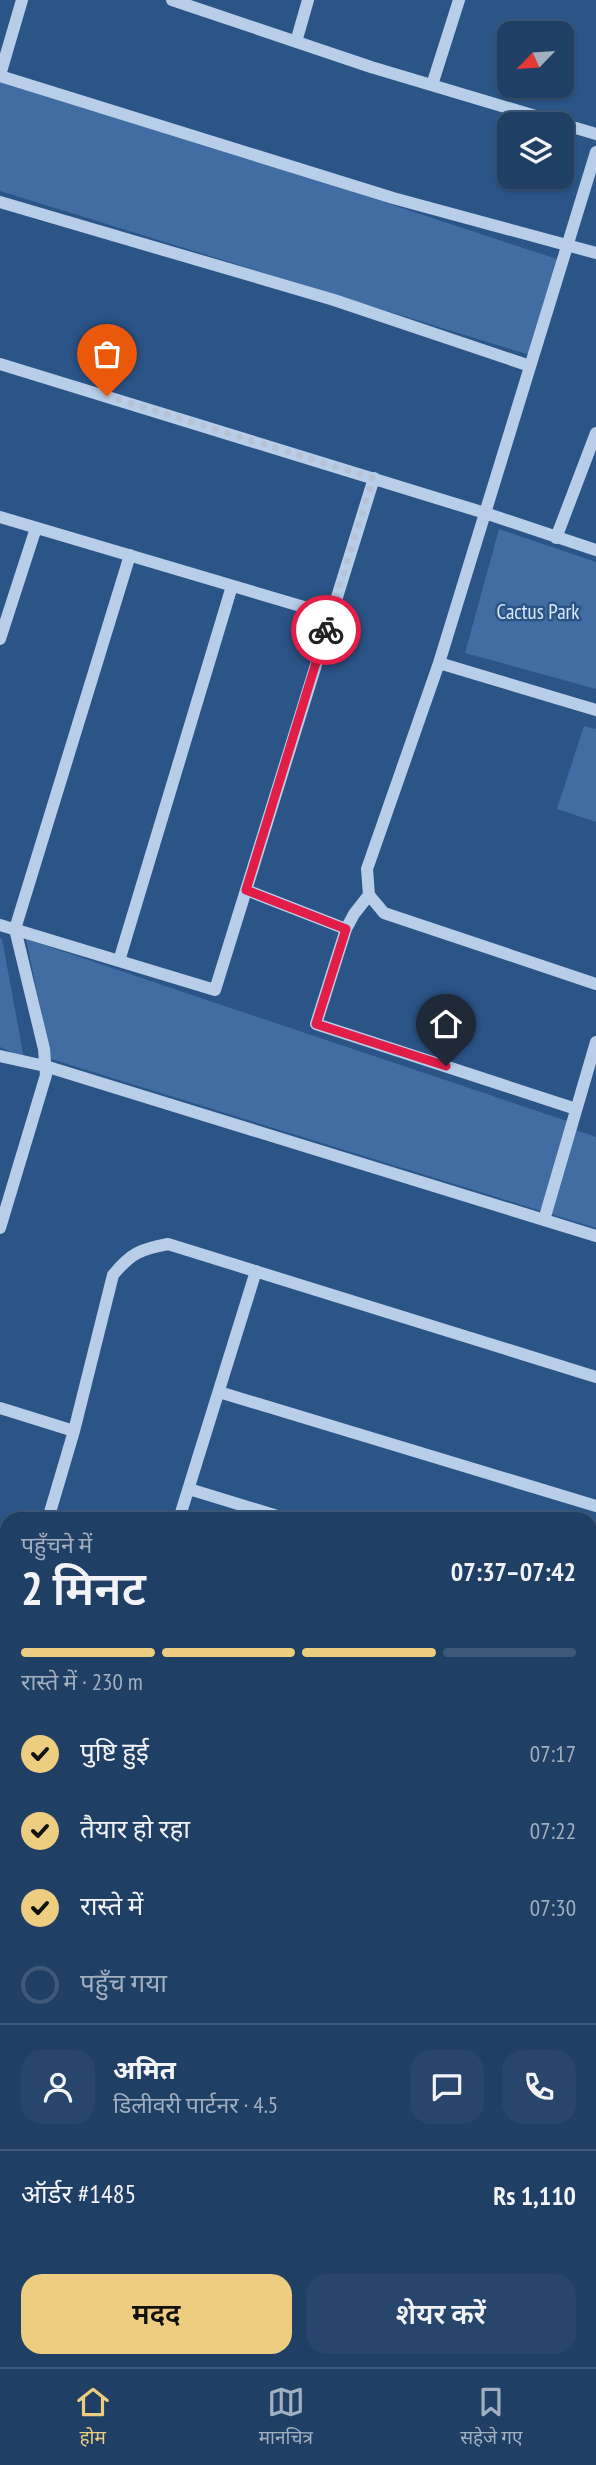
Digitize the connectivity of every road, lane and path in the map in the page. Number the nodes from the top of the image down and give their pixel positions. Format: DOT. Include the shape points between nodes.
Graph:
graph roads {
  1 [pos="22,0"];
  2 [pos="172,0"];
  3 [pos="308,0"];
  4 [pos="459,0"];
  5 [pos="296,42"];
  6 [pos="0,76"];
  7 [pos="432,85"];
  8 [pos="596,134"];
  9 [pos="596,152"];
  10 [pos="0,202"];
  11 [pos="568,244"];
  12 [pos="596,253"];
  13 [pos="0,364"];
  14 [pos="530,366"];
  15 [pos="596,433"];
  16 [pos="373,478"];
  17 [pos="485,513"];
  18 [pos="0,517"];
  19 [pos="36,528"];
  20 [pos="556,538"];
  21 [pos="596,550"];
  22 [pos="130,555"];
  23 [pos="232,586"];
  24 [pos="331,615"];
  25 [pos="0,639"];
  26 [pos="439,663"];
  27 [pos="596,710"];
  28 [pos="246,890"];
  29 [pos="369,895"];
  30 [pos="0,925"];
  31 [pos="15,929"];
  32 [pos="346,929"];
  33 [pos="119,961"];
  34 [pos="596,984"];
  35 [pos="596,1042"];
  36 [pos="0,1055"];
  37 [pos="45,1066"];
  38 [pos="576,1109"];
  39 [pos="544,1220"];
  40 [pos="0,1228"];
  41 [pos="596,1236"];
  42 [pos="256,1271"];
  43 [pos="596,1377"];
  44 [pos="219,1392"];
  45 [pos="0,1408"];
  46 [pos="74,1432"];
  47 [pos="189,1489"];
  48 [pos="596,1506"];
  49 [pos="50,1512"];
  50 [pos="181,1512"];
  51 [pos="264,1512"];
  1 -- 6 [label="street"];
  2 -- 5 [label="street"];
  3 -- 5 [label="street"];
  4 -- 7 [label="street"];
  5 -- 7 [label="street"];
  6 -- 11 [label="street" via="393,198"];
  7 -- 8 [label="street"];
  9 -- 11 [label="street"];
  10 -- 14 [label="street" via="334,300"];
  11 -- 12 [label="street"];
  11 -- 14 [label="street"];
  13 -- 16 [label="street"];
  14 -- 17 [label="street"];
  15 -- 20 [label="street"];
  16 -- 17 [label="street"];
  16 -- 24 [label="street"];
  17 -- 20 [label="street"];
  17 -- 26 [label="street"];
  18 -- 19 [label="street"];
  19 -- 22 [label="street"];
  19 -- 25 [label="street"];
  20 -- 21 [label="street"];
  22 -- 23 [label="street"];
  22 -- 31 [label="street"];
  23 -- 24 [label="street"];
  23 -- 33 [label="street"];
  24 -- 28 [label="street"];
  26 -- 27 [label="street"];
  26 -- 29 [label="street" via="367,869"];
  28 -- 32 [label="street"];
  28 -- 33 [label="street" via="215,990"];
  29 -- 32 [label="street"];
  29 -- 34 [label="street" via="384,913"];
  30 -- 31 [label="street"];
  31 -- 33 [label="street"];
  31 -- 37 [label="street"];
  32 -- 38 [label="street" via="316,1024"];
  35 -- 38 [label="street"];
  36 -- 37 [label="street"];
  37 -- 39 [label="street"];
  37 -- 40 [label="street" via="46,1076"];
  38 -- 39 [label="street"];
  39 -- 41 [label="street"];
  42 -- 43 [label="street"];
  42 -- 44 [label="street"];
  42 -- 46 [label="street" via="168,1244 145,1248 126,1259 113,1275"];
  44 -- 47 [label="street"];
  44 -- 48 [label="street"];
  45 -- 46 [label="street"];
  46 -- 49 [label="street"];
  47 -- 50 [label="street"];
  47 -- 51 [label="street"];
}
